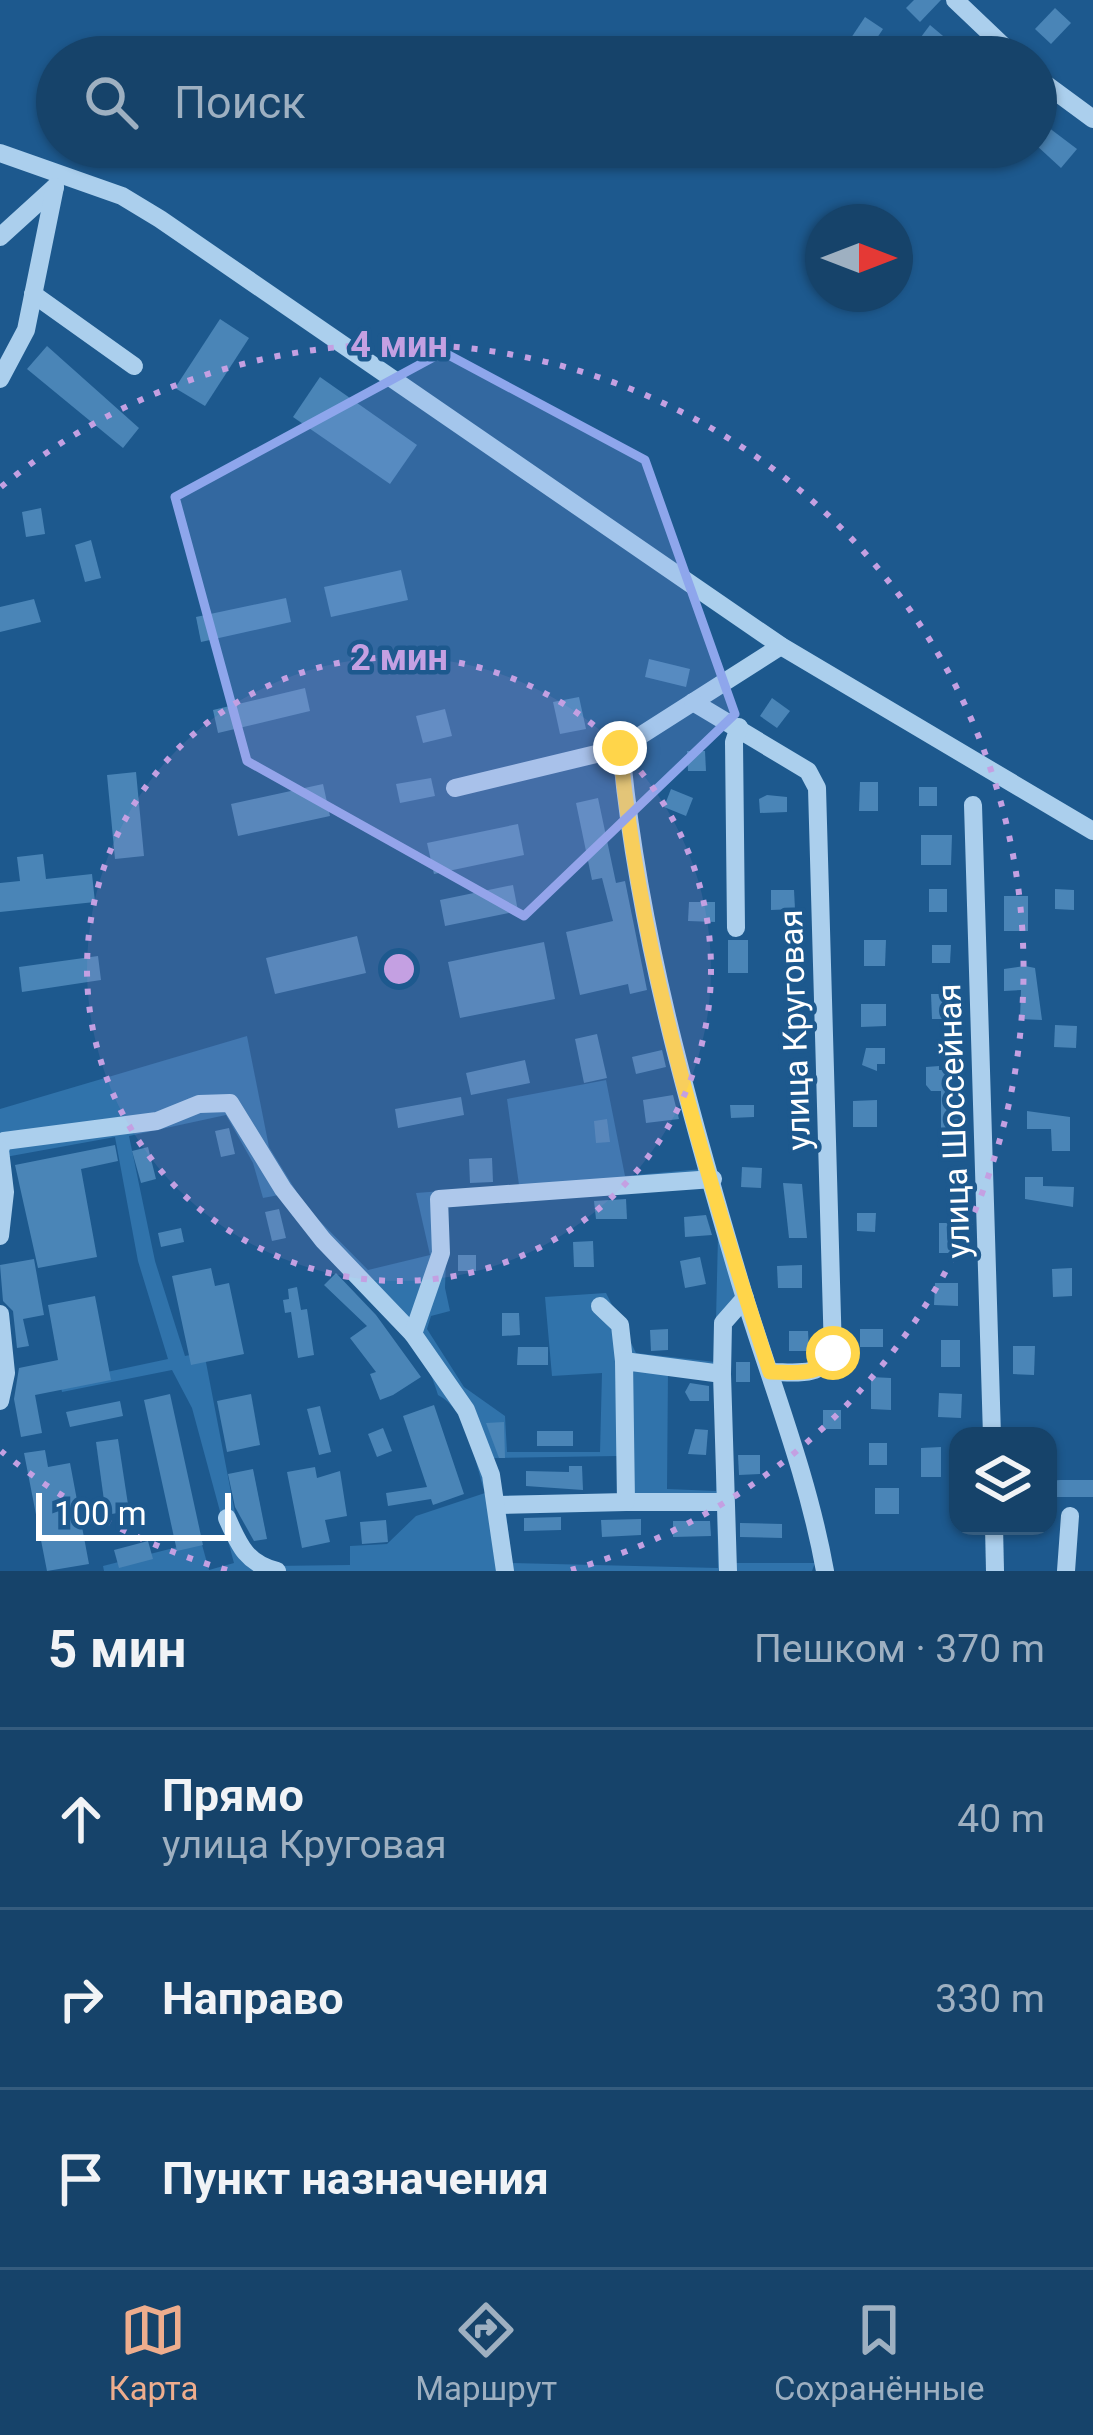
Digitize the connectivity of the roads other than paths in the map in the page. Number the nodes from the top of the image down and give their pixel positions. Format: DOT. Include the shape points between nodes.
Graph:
graph roads {
  1 [pos="955,0"];
  2 [pos="993,36"];
  3 [pos="1057,92"];
  4 [pos="1093,119"];
  5 [pos="0,153"];
  6 [pos="58,179"];
  7 [pos="0,237"];
  8 [pos="33,294"];
  9 [pos="134,366"];
  10 [pos="1,379"];
  11 [pos="781,646"];
  12 [pos="693,702"];
  13 [pos="739,727"];
  14 [pos="620,748"];
  15 [pos="455,788"];
  16 [pos="973,805"];
  17 [pos="1093,831"];
  18 [pos="736,928"];
  19 [pos="0,1150"];
  20 [pos="712,1179"];
  21 [pos="0,1236"];
  22 [pos="746,1298"];
  23 [pos="600,1306"];
  24 [pos="0,1314"];
  25 [pos="413,1334"];
  26 [pos="624,1361"];
  27 [pos="770,1372"];
  28 [pos="722,1374"];
  29 [pos="0,1401"];
  30 [pos="992,1427"];
  31 [pos="626,1502"];
  32 [pos="724,1502"];
  33 [pos="498,1505"];
  34 [pos="1070,1516"];
  35 [pos="227,1518"];
  36 [pos="994,1535"];
  37 [pos="277,1571"];
  38 [pos="505,1571"];
  39 [pos="728,1571"];
  40 [pos="825,1571"];
  41 [pos="995,1571"];
  42 [pos="1066,1571"];
  1 -- 2 [label="street"];
  3 -- 4 [label="street"];
  5 -- 6 [label="street"];
  6 -- 7 [label="street"];
  6 -- 8 [label="street"];
  6 -- 11 [label="street" via="160,218"];
  8 -- 9 [label="street"];
  8 -- 10 [label="street" via="26,330"];
  11 -- 12 [label="street"];
  11 -- 17 [label="street"];
  12 -- 13 [label="street, улица Круговая"];
  12 -- 14 [label="street"];
  13 -- 18 [label="street"];
  13 -- 27 [label="street, улица Круговая" via="808,771 818,788 833,1353 812,1372"];
  14 -- 15 [label="street"];
  14 -- 20 [label="street" via="629,838"];
  16 -- 30 [label="street, улица Шоссейная"];
  19 -- 21 [label="street"];
  19 -- 25 [label="street" via="4,1141 230,1103 283,1190"];
  20 -- 22 [label="street"];
  20 -- 25 [label="street" via="439,1198 441,1253"];
  22 -- 27 [label="street"];
  22 -- 28 [label="street" via="723,1323"];
  23 -- 26 [label="street" via="620,1324"];
  24 -- 29 [label="street"];
  25 -- 33 [label="street" via="466,1410"];
  26 -- 28 [label="street"];
  26 -- 31 [label="street"];
  27 -- 40 [label="street"];
  28 -- 32 [label="street"];
  31 -- 32 [label="street"];
  31 -- 33 [label="street"];
  32 -- 39 [label="street"];
  33 -- 38 [label="street"];
  34 -- 42 [label="street"];
  35 -- 37 [label="street" via="256,1566"];
  36 -- 41 [label="street"];
}
